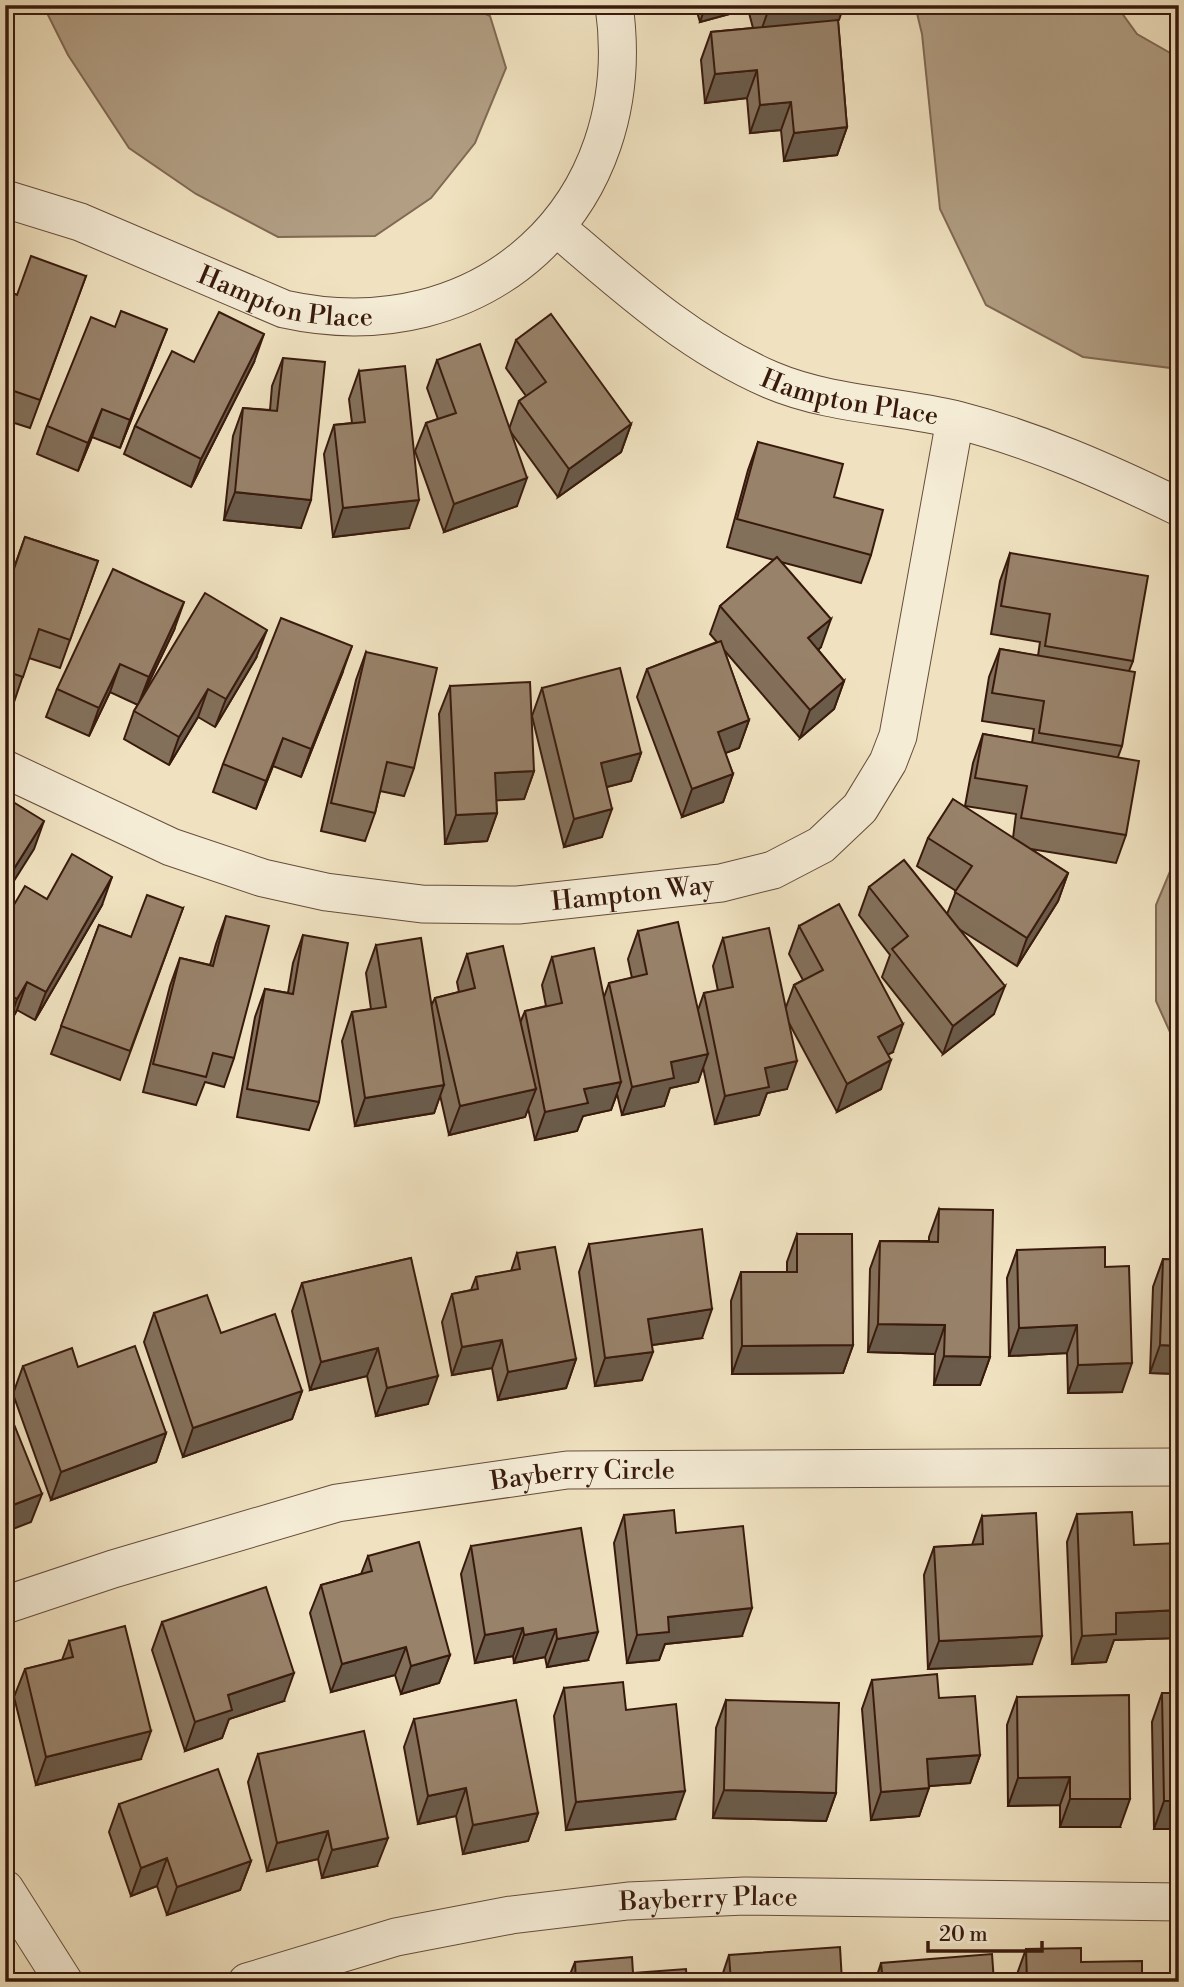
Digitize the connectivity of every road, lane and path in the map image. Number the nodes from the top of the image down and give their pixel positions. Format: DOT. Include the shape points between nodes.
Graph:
graph roads {
  1 [pos="614,5"];
  2 [pos="5,199"];
  3 [pos="556,227"];
  4 [pos="956,420"];
  5 [pos="1179,507"];
  6 [pos="5,769"];
  7 [pos="1179,1467"];
  8 [pos="5,1605"];
  9 [pos="5,1889"];
  10 [pos="1179,1902"];
  11 [pos="64,1982"];
  12 [pos="247,1982"];
  1 -- 3 [label="street, Hampton Place" via="619,65 610,125 588,181"];
  2 -- 3 [label="street, Hampton Place" via="128,240 256,299 326,317 374,319 452,301 513,267"];
  3 -- 4 [label="street, Hampton Place" via="668,321 718,355 774,381 832,398"];
  4 -- 5 [label="street, Hampton Place" via="1094,465"];
  4 -- 6 [label="street, Hampton Way" via="898,736 888,762 876,785 821,845 773,870 721,883 518,905 422,904 326,892 263,878 171,848"];
  7 -- 8 [label="street, Bayberry Circle" via="568,1469 337,1503"];
  9 -- 11 [label="street"];
  10 -- 12 [label="street, Bayberry Place" via="745,1896 628,1901 511,1915 396,1937"];
}
